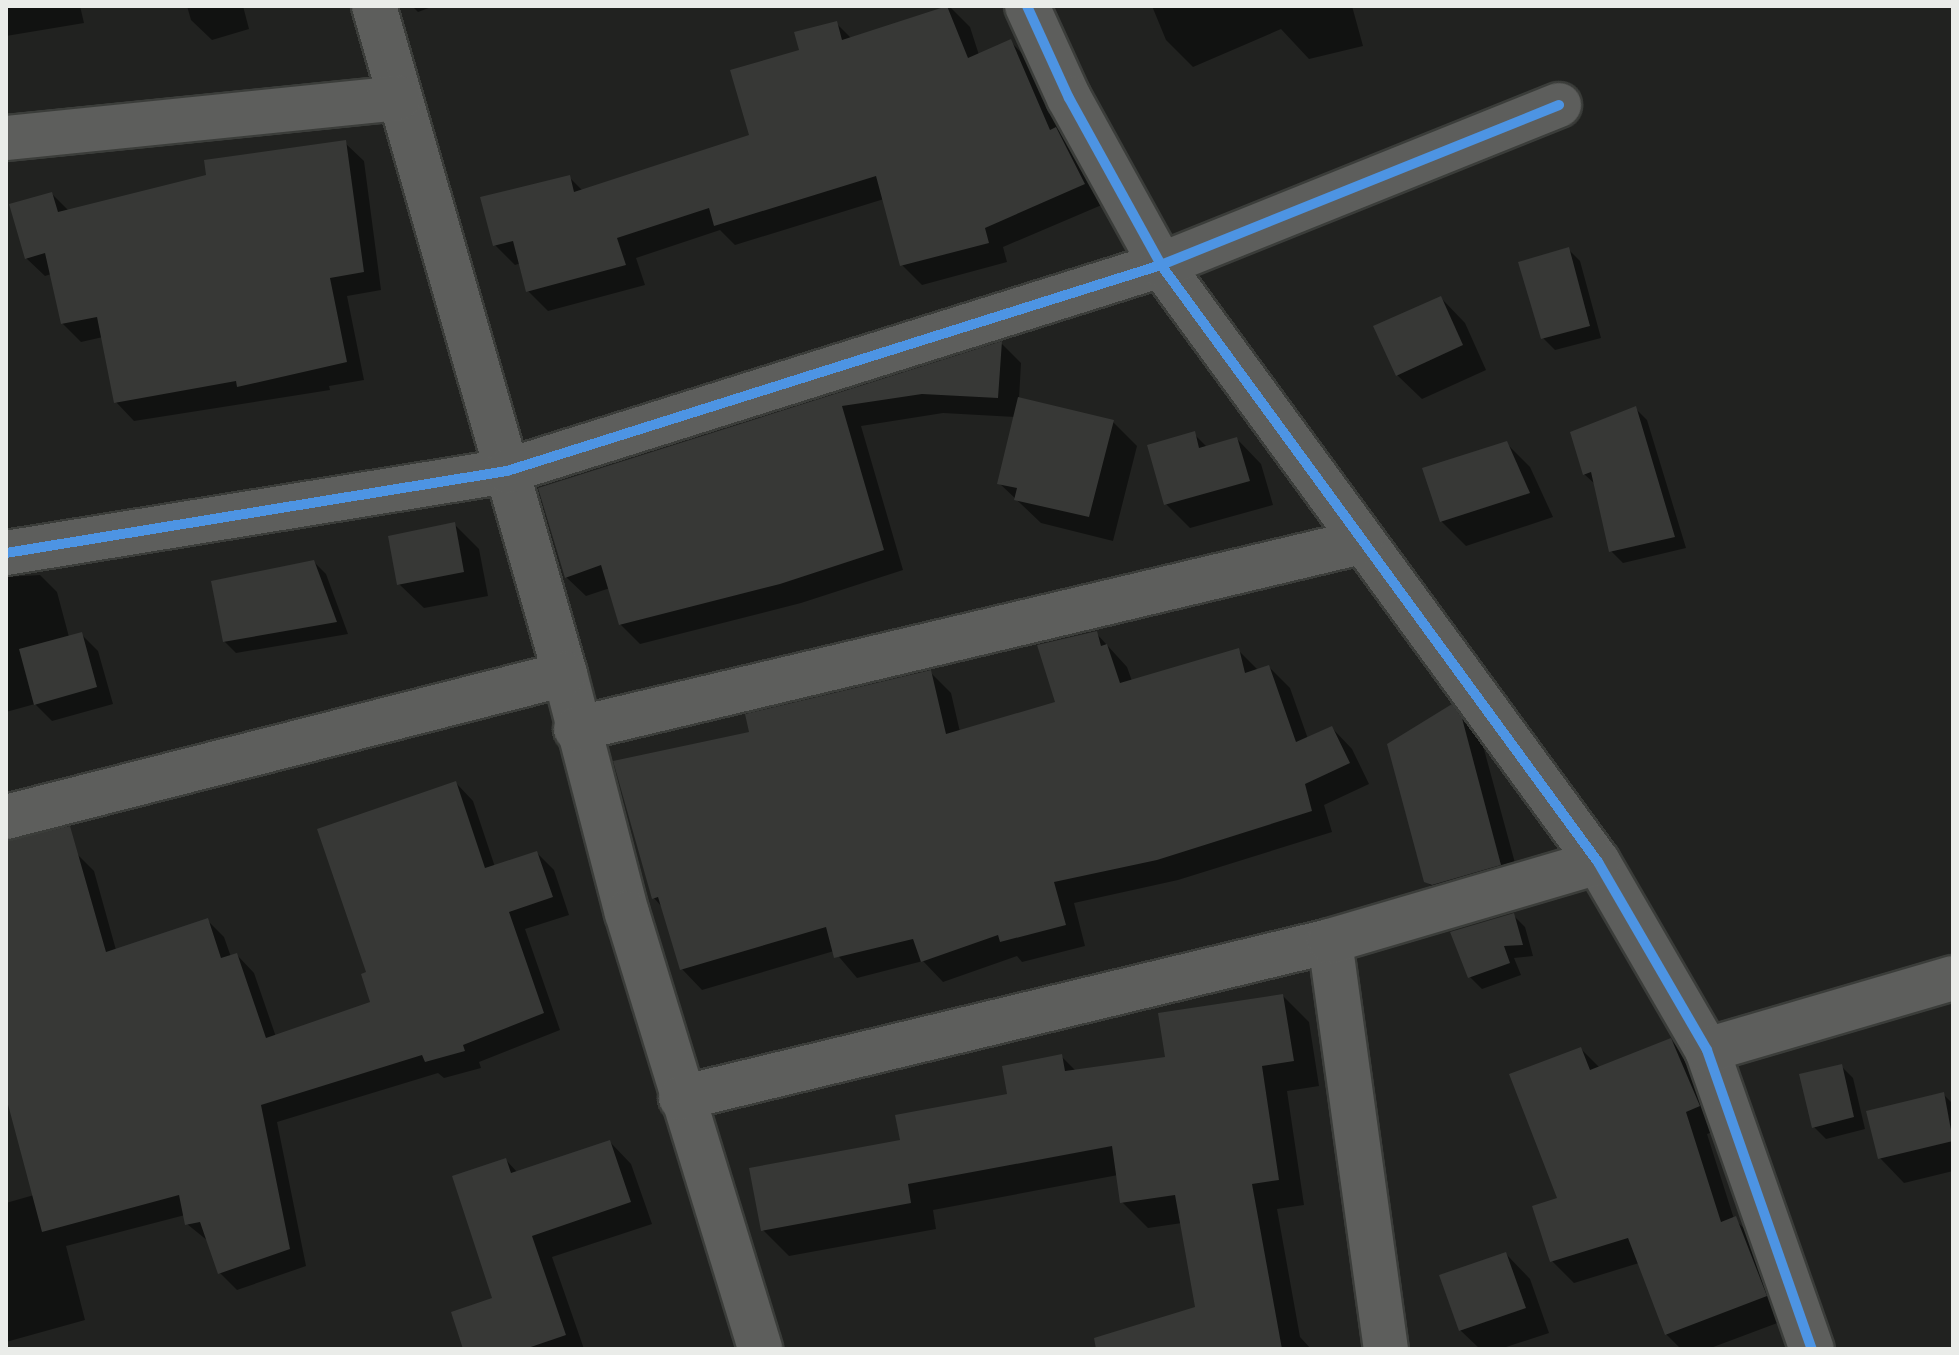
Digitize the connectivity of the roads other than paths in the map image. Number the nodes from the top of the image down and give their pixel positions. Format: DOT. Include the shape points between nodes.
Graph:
graph roads {
  1 [pos="374,6"];
  2 [pos="1027,6"];
  3 [pos="399,98"];
  4 [pos="1559,105"];
  5 [pos="6,138"];
  6 [pos="1161,265"];
  7 [pos="507,471"];
  8 [pos="1361,542"];
  9 [pos="6,553"];
  10 [pos="565,674"];
  11 [pos="576,729"];
  12 [pos="6,817"];
  13 [pos="1598,862"];
  14 [pos="1330,941"];
  15 [pos="1953,978"];
  16 [pos="1707,1050"];
  17 [pos="681,1098"];
  18 [pos="760,1349"];
  19 [pos="1386,1349"];
  20 [pos="1812,1349"];
  1 -- 3 [label="street"];
  2 -- 6 [label="street" via="1069,98"];
  3 -- 5 [label="street"];
  3 -- 7 [label="street"];
  4 -- 6 [label="street"];
  6 -- 7 [label="street"];
  6 -- 8 [label="street"];
  7 -- 9 [label="street"];
  7 -- 10 [label="street"];
  8 -- 11 [label="street"];
  8 -- 13 [label="street"];
  10 -- 11 [label="street"];
  10 -- 12 [label="street"];
  11 -- 17 [label="street"];
  13 -- 14 [label="street"];
  13 -- 16 [label="street"];
  14 -- 17 [label="street"];
  14 -- 19 [label="street"];
  15 -- 16 [label="street"];
  16 -- 20 [label="street"];
  17 -- 18 [label="street"];
}
